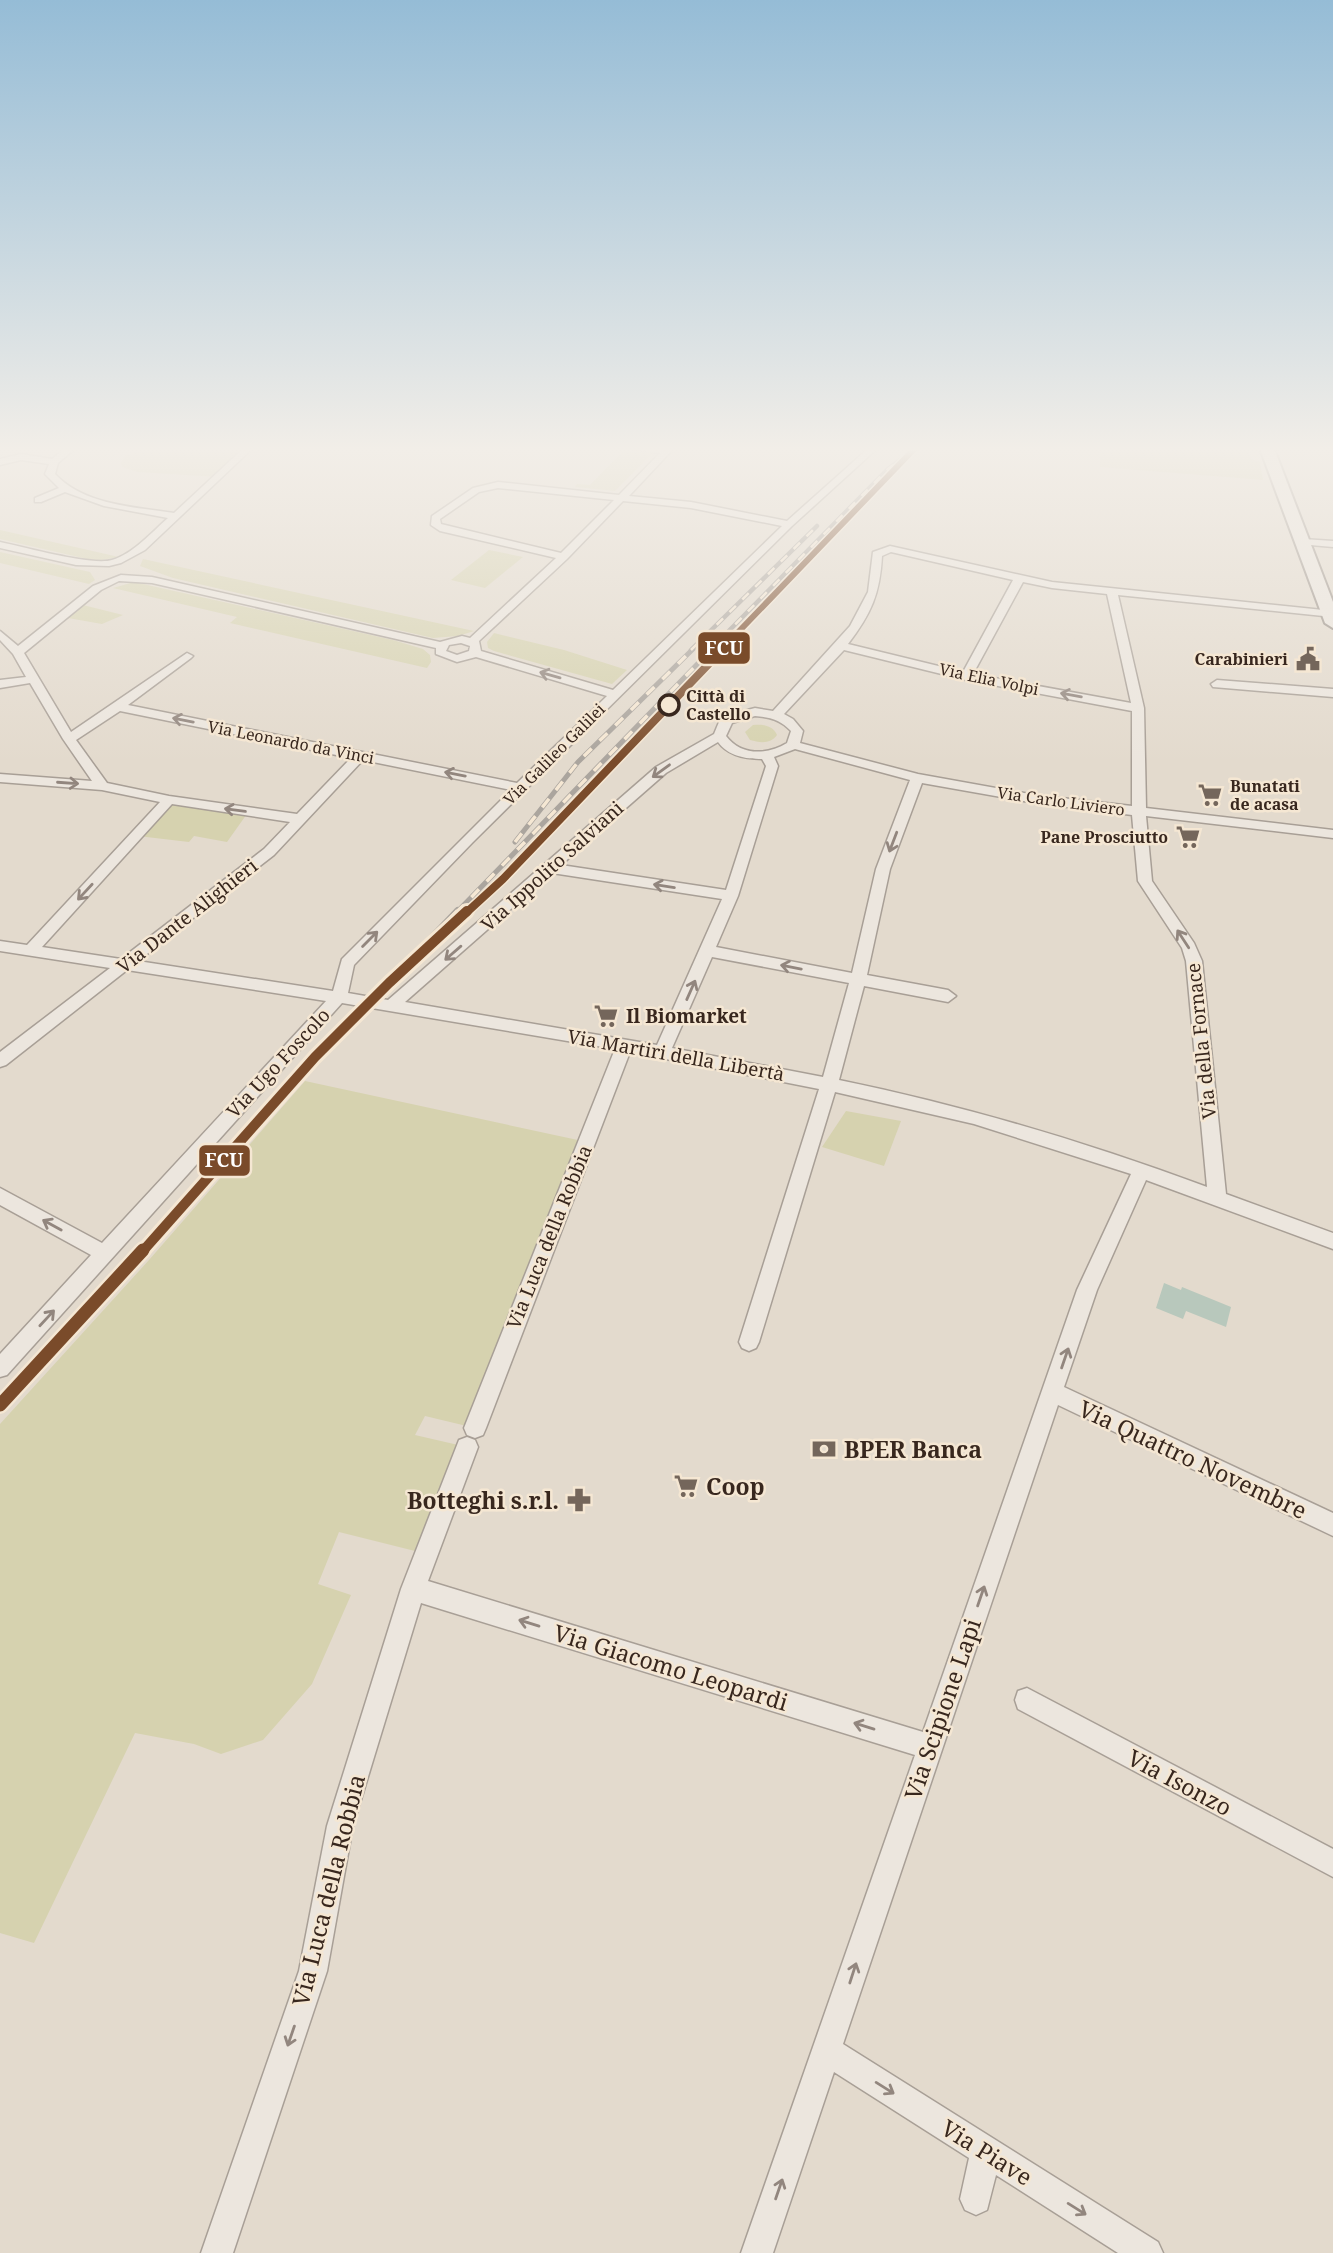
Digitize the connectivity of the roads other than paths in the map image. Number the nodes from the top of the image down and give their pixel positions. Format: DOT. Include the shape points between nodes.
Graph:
graph roads {
  1 [pos="27,551"];
  2 [pos="135,551"];
  3 [pos="140,551"];
  4 [pos="538,551"];
  5 [pos="569,551"];
  6 [pos="761,551"];
  7 [pos="884,551"];
  8 [pos="899,551"];
  9 [pos="1307,551"];
  10 [pos="563,557"];
  11 [pos="76,562"];
  12 [pos="113,562"];
  13 [pos="136,567"];
  14 [pos="118,579"];
  15 [pos="1019,579"];
  16 [pos="97,580"];
  17 [pos="152,580"];
  18 [pos="1112,592"];
  19 [pos="1332,617"];
  20 [pos="0,634"];
  21 [pos="441,646"];
  22 [pos="842,646"];
  23 [pos="474,647"];
  24 [pos="18,652"];
  25 [pos="187,656"];
  26 [pos="966,676"];
  27 [pos="34,679"];
  28 [pos="0,684"];
  29 [pos="1217,684"];
  30 [pos="1333,693"];
  31 [pos="615,694"];
  32 [pos="118,706"];
  33 [pos="1138,708"];
  34 [pos="776,715"];
  35 [pos="720,736"];
  36 [pos="69,738"];
  37 [pos="793,744"];
  38 [pos="766,755"];
  39 [pos="360,756"];
  40 [pos="0,778"];
  41 [pos="917,778"];
  42 [pos="102,786"];
  43 [pos="522,788"];
  44 [pos="169,800"];
  45 [pos="1139,812"];
  46 [pos="302,819"];
  47 [pos="1333,831"];
  48 [pos="551,868"];
  49 [pos="731,896"];
  50 [pos="0,946"];
  51 [pos="31,950"];
  52 [pos="707,951"];
  53 [pos="126,964"];
  54 [pos="858,979"];
  55 [pos="948,996"];
  56 [pos="339,997"];
  57 [pos="391,1006"];
  58 [pos="625,1045"];
  59 [pos="662,1052"];
  60 [pos="0,1062"];
  61 [pos="830,1084"];
  62 [pos="1141,1171"];
  63 [pos="0,1196"];
  64 [pos="1217,1199"];
  65 [pos="1333,1241"];
  66 [pos="104,1253"];
  67 [pos="749,1342"];
  68 [pos="0,1368"];
  69 [pos="1052,1392"];
  70 [pos="1333,1525"];
  71 [pos="413,1590"];
  72 [pos="1027,1700"];
  73 [pos="929,1747"];
  74 [pos="1333,1864"];
  75 [pos="827,2052"];
  76 [pos="985,2152"];
  77 [pos="976,2199"];
  78 [pos="217,2253"];
  79 [pos="757,2253"];
  80 [pos="1147,2253"];
  1 -- 11 [label="street"];
  2 -- 12 [label="street"];
  3 -- 13 [label="street"];
  4 -- 10 [label="street"];
  5 -- 10 [label="street"];
  6 -- 31 [label="street, Via Galileo Galilei"];
  7 -- 22 [label="street" via="877,554 874,591"];
  8 -- 15 [label="street"];
  9 -- 19 [label="main road"];
  10 -- 23 [label="street"];
  11 -- 12 [label="street"];
  11 -- 16 [label="street"];
  12 -- 13 [label="street"];
  12 -- 16 [label="street" via="99,567"];
  13 -- 14 [label="street"];
  13 -- 17 [label="street"];
  14 -- 16 [label="street"];
  14 -- 17 [label="street"];
  15 -- 18 [label="street"];
  15 -- 26 [label="street"];
  16 -- 24 [label="street"];
  17 -- 21 [label="street"];
  18 -- 19 [label="street"];
  18 -- 33 [label="street, Via della Fornace"];
  20 -- 24 [label="street"];
  21 -- 23 [label="street" via="455,640"];
  21 -- 23 [label="street" via="443,655 453,658 465,657"];
  22 -- 26 [label="street, Via Elia Volpi"];
  22 -- 34 [label="street"];
  31 -- 23 [label="street, one-way"];
  24 -- 27 [label="street"];
  25 -- 32 [label="street"];
  33 -- 26 [label="street, Via Elia Volpi, one-way"];
  27 -- 28 [label="street"];
  27 -- 36 [label="street"];
  29 -- 30 [label="street"];
  31 -- 43 [label="street, Via Galileo Galilei"];
  32 -- 36 [label="street"];
  39 -- 32 [label="street, Via Leonardo da Vinci, one-way"];
  33 -- 45 [label="street, Via della Fornace"];
  34 -- 35 [label="street, Via Ippolito Salviani" via="734,716 720,728"];
  34 -- 37 [label="street" via="797,731"];
  35 -- 38 [label="street" via="736,751"];
  35 -- 48 [label="street, Via Ippolito Salviani, one-way" via="661,770"];
  36 -- 42 [label="street"];
  37 -- 38 [label="street"];
  37 -- 41 [label="street, Via Carlo Liviero"];
  38 -- 49 [label="street" via="772,766"];
  43 -- 39 [label="street, Via Leonardo da Vinci, one-way"];
  39 -- 46 [label="street, Via Dante Alighieri"];
  40 -- 42 [label="street, one-way"];
  41 -- 45 [label="street, Via Carlo Liviero"];
  41 -- 54 [label="street, one-way" via="883,869"];
  42 -- 44 [label="street"];
  56 -- 43 [label="street, Via Galileo Galilei, one-way" via="347,963"];
  46 -- 44 [label="street, one-way"];
  44 -- 51 [label="street, one-way"];
  45 -- 47 [label="street, Via Carlo Liviero"];
  64 -- 45 [label="street, Via della Fornace, one-way" via="1194,961 1144,881"];
  46 -- 53 [label="street, Via Dante Alighieri" via="269,852"];
  49 -- 48 [label="street, one-way"];
  48 -- 57 [label="street, Via Ippolito Salviani, one-way"];
  49 -- 52 [label="street"];
  50 -- 51 [label="street, Via Martiri della Libertà"];
  51 -- 53 [label="street, Via Martiri della Libertà"];
  54 -- 52 [label="street, one-way"];
  59 -- 52 [label="street, one-way"];
  53 -- 56 [label="street, Via Martiri della Libertà"];
  53 -- 60 [label="street, Via Dante Alighieri"];
  54 -- 55 [label="street"];
  54 -- 61 [label="street"];
  56 -- 57 [label="street, Via Martiri della Libertà"];
  56 -- 66 [label="street, Via Ugo Foscolo"];
  57 -- 58 [label="street, Via Martiri della Libertà"];
  58 -- 59 [label="street, Via Martiri della Libertà"];
  58 -- 71 [label="street, Via Luca della Robbia"];
  59 -- 61 [label="street, Via Martiri della Libertà"];
  61 -- 62 [label="street, Via Martiri della Libertà" via="957,1112"];
  61 -- 67 [label="street"];
  62 -- 64 [label="street, Via Martiri della Libertà"];
  69 -- 62 [label="street, Via Scipione Lapi, one-way" via="1087,1290"];
  66 -- 63 [label="street, one-way"];
  64 -- 65 [label="street, Via Martiri della Libertà"];
  68 -- 66 [label="street, Via Ugo Foscolo, one-way"];
  69 -- 70 [label="street, Via Quattro Novembre"];
  73 -- 69 [label="street, Via Scipione Lapi, one-way"];
  73 -- 71 [label="street, Via Giacomo Leopardi, one-way"];
  71 -- 78 [label="street, Via Luca della Robbia, one-way" via="340,1826 313,1971"];
  72 -- 74 [label="street, Via Isonzo"];
  75 -- 73 [label="street, Via Scipione Lapi, one-way"];
  75 -- 76 [label="street, Via Piave, one-way"];
  79 -- 75 [label="street, Via Scipione Lapi, one-way"];
  76 -- 77 [label="street"];
  76 -- 80 [label="street, Via Piave, one-way"];
}
